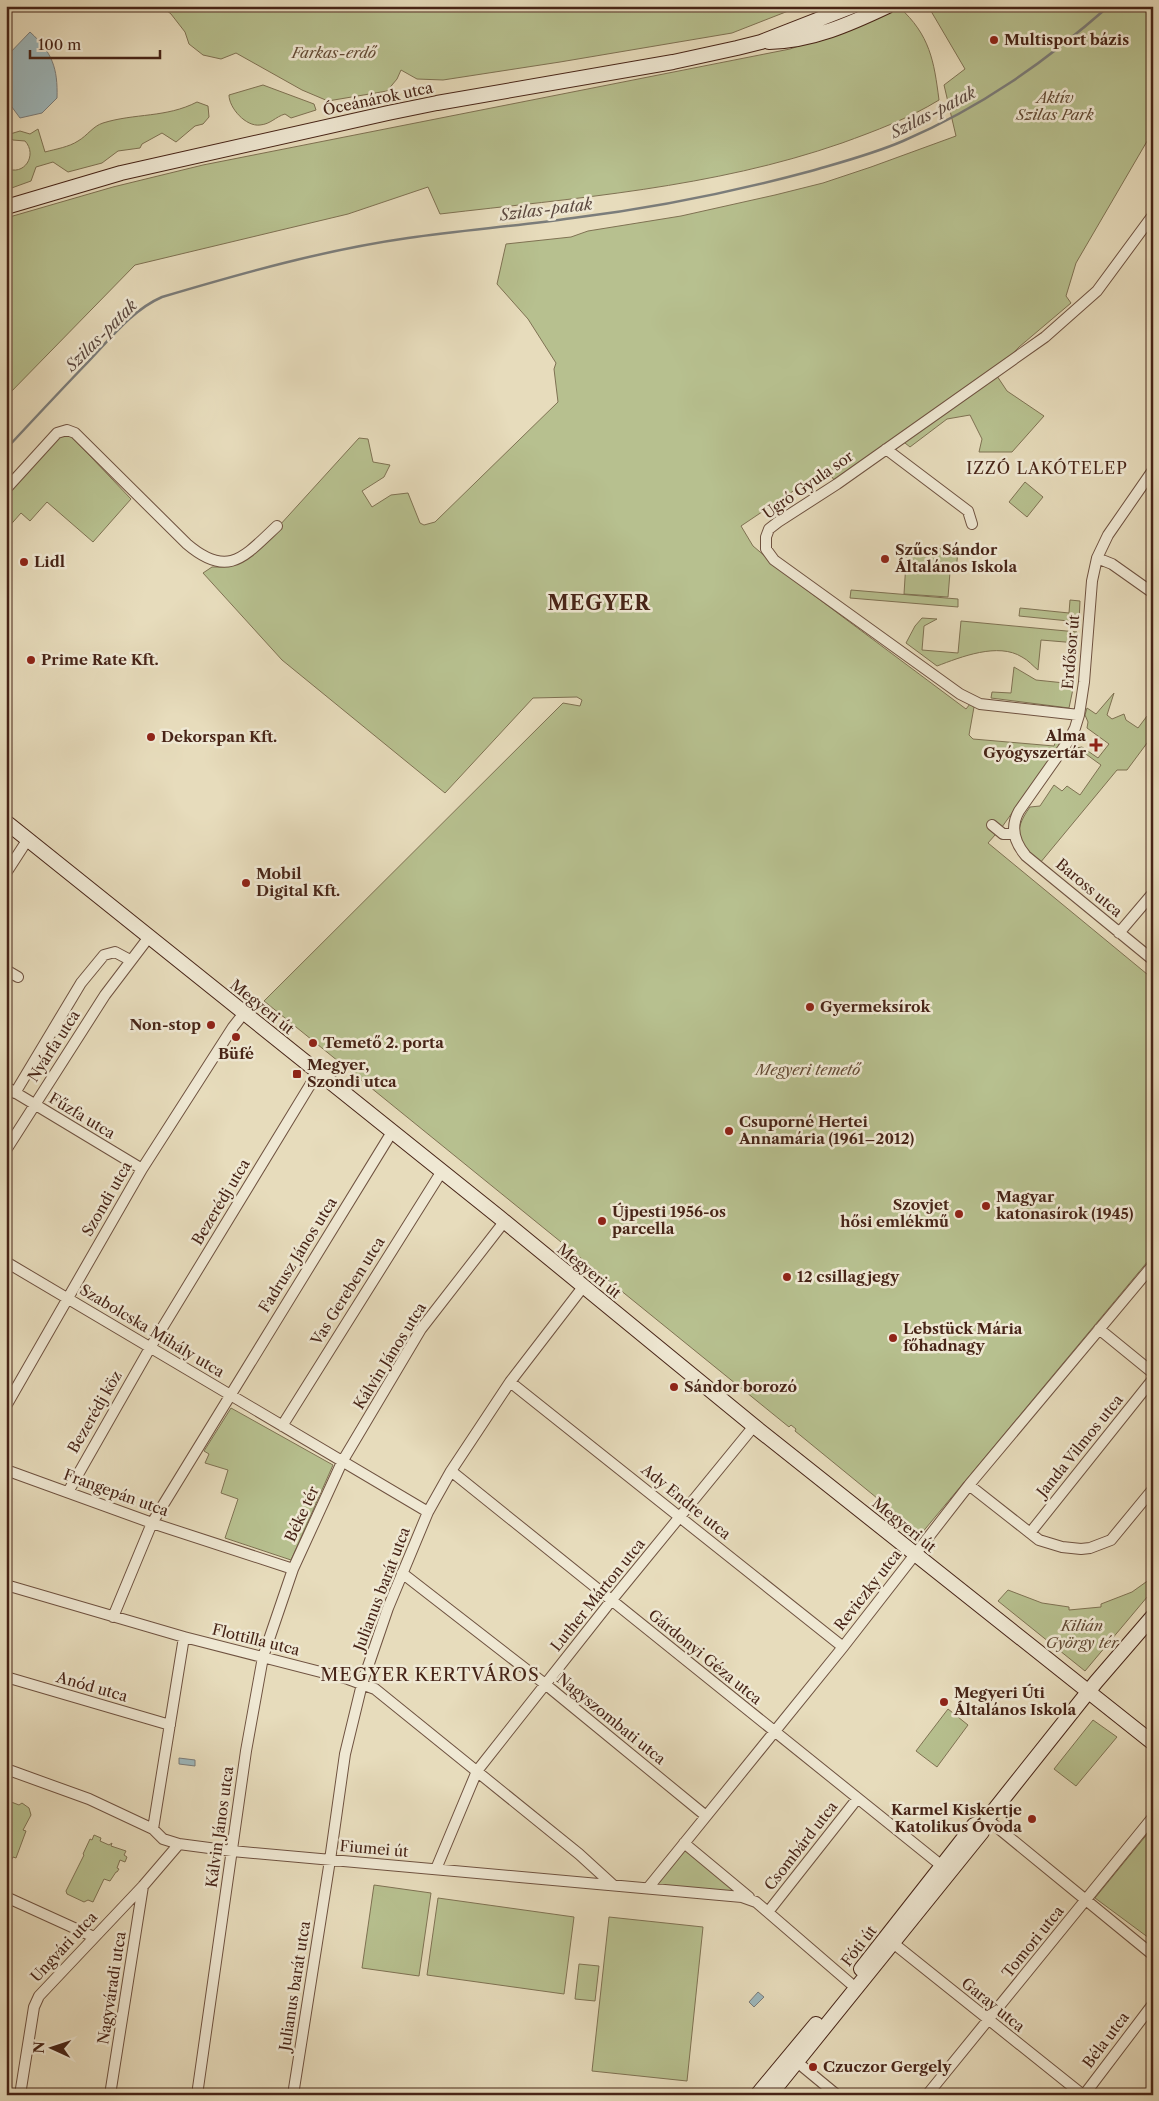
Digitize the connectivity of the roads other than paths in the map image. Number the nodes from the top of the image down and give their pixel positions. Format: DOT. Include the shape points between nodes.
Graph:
graph roads {
  1 [pos="888,6"];
  2 [pos="850,7"];
  3 [pos="761,42"];
  4 [pos="6,207"];
  5 [pos="1153,214"];
  6 [pos="886,449"];
  7 [pos="1153,470"];
  8 [pos="6,489"];
  9 [pos="972,524"];
  10 [pos="277,526"];
  11 [pos="1097,558"];
  12 [pos="1153,593"];
  13 [pos="1079,715"];
  14 [pos="6,822"];
  15 [pos="992,825"];
  16 [pos="1014,834"];
  17 [pos="28,839"];
  18 [pos="6,873"];
  19 [pos="1153,893"];
  20 [pos="1119,933"];
  21 [pos="149,937"];
  22 [pos="130,960"];
  23 [pos="1153,960"];
  24 [pos="6,970"];
  25 [pos="18,976"];
  26 [pos="244,1013"];
  27 [pos="318,1072"];
  28 [pos="10,1090"];
  29 [pos="34,1105"];
  30 [pos="392,1132"];
  31 [pos="6,1150"];
  32 [pos="142,1169"];
  33 [pos="442,1172"];
  34 [pos="504,1222"];
  35 [pos="6,1262"];
  36 [pos="1153,1264"];
  37 [pos="583,1287"];
  38 [pos="66,1298"];
  39 [pos="1099,1329"];
  40 [pos="150,1348"];
  41 [pos="1153,1373"];
  42 [pos="1153,1379"];
  43 [pos="510,1382"];
  44 [pos="229,1395"];
  45 [pos="6,1406"];
  46 [pos="282,1426"];
  47 [pos="754,1426"];
  48 [pos="342,1462"];
  49 [pos="6,1470"];
  50 [pos="451,1471"];
  51 [pos="969,1485"];
  52 [pos="1153,1489"];
  53 [pos="68,1492"];
  54 [pos="428,1512"];
  55 [pos="681,1517"];
  56 [pos="152,1523"];
  57 [pos="1030,1532"];
  58 [pos="914,1554"];
  59 [pos="293,1569"];
  60 [pos="402,1573"];
  61 [pos="6,1585"];
  62 [pos="612,1601"];
  63 [pos="1151,1615"];
  64 [pos="113,1617"];
  65 [pos="184,1637"];
  66 [pos="842,1648"];
  67 [pos="262,1657"];
  68 [pos="6,1677"];
  69 [pos="362,1684"];
  70 [pos="545,1684"];
  71 [pos="1088,1692"];
  72 [pos="170,1725"];
  73 [pos="774,1732"];
  74 [pos="1153,1744"];
  75 [pos="6,1769"];
  76 [pos="477,1771"];
  77 [pos="857,1798"];
  78 [pos="706,1816"];
  79 [pos="1153,1817"];
  80 [pos="987,1819"];
  81 [pos="153,1829"];
  82 [pos="684,1843"];
  83 [pos="179,1844"];
  84 [pos="232,1851"];
  85 [pos="330,1860"];
  86 [pos="942,1866"];
  87 [pos="436,1869"];
  88 [pos="143,1886"];
  89 [pos="613,1886"];
  90 [pos="648,1888"];
  91 [pos="6,1897"];
  92 [pos="1085,1901"];
  93 [pos="756,1902"];
  94 [pos="768,1912"];
  95 [pos="94,1937"];
  96 [pos="889,1940"];
  97 [pos="1153,1955"];
  98 [pos="850,1983"];
  99 [pos="1153,2004"];
  100 [pos="988,2021"];
  101 [pos="793,2058"];
  102 [pos="20,2095"];
  103 [pos="110,2095"];
  104 [pos="197,2095"];
  105 [pos="292,2095"];
  106 [pos="757,2095"];
  107 [pos="770,2095"];
  108 [pos="837,2095"];
  109 [pos="927,2095"];
  110 [pos="1083,2095"];
  1 -- 3 [label="street, Óceánárok utca" via="808,38"];
  2 -- 3 [label="street, Óceánárok utca"];
  3 -- 4 [label="street, Óceánárok utca" via="673,62 388,113 121,173"];
  5 -- 6 [label="street, Ugró Gyula sor" via="1097,291 1078,308 1045,337"];
  6 -- 9 [label="street" via="968,511"];
  6 -- 13 [label="street, Ugró Gyula sor" via="768,529 766,549 774,560 960,694 980,704"];
  7 -- 11 [label="street, Erdősor út" via="1108,535"];
  8 -- 10 [label="street" via="57,433 67,430 75,433 206,559 224,563 238,559"];
  11 -- 12 [label="street" via="1112,564"];
  11 -- 13 [label="street, Erdősor út"];
  13 -- 16 [label="street, Erdősor út" via="1069,740 1019,811"];
  14 -- 17 [label="street, Megyeri út"];
  15 -- 16 [label="street" via="1003,834"];
  16 -- 20 [label="street, Baross utca" via="1017,846 1026,856"];
  17 -- 18 [label="street"];
  17 -- 21 [label="street, Megyeri út"];
  19 -- 20 [label="street"];
  20 -- 23 [label="street, Baross utca"];
  21 -- 22 [label="street, Nyárfa utca"];
  21 -- 26 [label="street, Megyeri út"];
  22 -- 28 [label="street, Nyárfa utca" via="115,952 104,955 81,983"];
  22 -- 29 [label="street, Nyárfa utca"];
  24 -- 25 [label="street"];
  26 -- 27 [label="street, Megyeri út"];
  26 -- 32 [label="street, Szondi utca"];
  27 -- 30 [label="street, Megyeri út"];
  27 -- 40 [label="street, Bezerédj utca"];
  28 -- 29 [label="street, Fűzfa utca"];
  29 -- 31 [label="street, Nyárfa utca"];
  29 -- 32 [label="street, Fűzfa utca"];
  30 -- 33 [label="street, Megyeri út"];
  30 -- 44 [label="street, Fadrusz János utca"];
  32 -- 38 [label="street, Szondi utca"];
  33 -- 34 [label="street, Megyeri út"];
  33 -- 46 [label="street, Vas Gereben utca"];
  34 -- 37 [label="street, Megyeri út"];
  34 -- 48 [label="street, Kálvin János utca" via="421,1329"];
  35 -- 38 [label="street, Szabolcska Mihály utca"];
  36 -- 39 [label="street, Reviczky utca"];
  37 -- 43 [label="street, Julianus barát utca"];
  37 -- 47 [label="street, Megyeri út"];
  38 -- 40 [label="street, Szabolcska Mihály utca"];
  38 -- 45 [label="street, Szondi utca"];
  39 -- 41 [label="street"];
  39 -- 51 [label="street, Reviczky utca"];
  40 -- 44 [label="street, Szabolcska Mihály utca"];
  40 -- 53 [label="street, Bezerédj köz"];
  42 -- 57 [label="street, Janda Vilmos utca"];
  43 -- 50 [label="street, Julianus barát utca"];
  43 -- 55 [label="street, Ady Endre utca"];
  44 -- 46 [label="street, Szabolcska Mihály utca"];
  44 -- 56 [label="street"];
  46 -- 48 [label="street"];
  47 -- 55 [label="street, Luther Márton utca"];
  47 -- 58 [label="street, Megyeri út"];
  48 -- 54 [label="street"];
  48 -- 59 [label="street, Béke tér"];
  49 -- 53 [label="street, Frangepán utca"];
  50 -- 54 [label="street, Julianus barát utca"];
  50 -- 62 [label="street, Gárdonyi Géza utca"];
  51 -- 57 [label="street"];
  51 -- 58 [label="street, Reviczky utca"];
  52 -- 57 [label="street" via="1112,1540 1090,1548 1071,1549 1050,1544"];
  53 -- 56 [label="street, Frangepán utca"];
  54 -- 60 [label="street, Julianus barát utca"];
  55 -- 62 [label="street, Luther Márton utca"];
  55 -- 66 [label="street, Ady Endre utca"];
  56 -- 59 [label="street, Frangepán utca"];
  56 -- 64 [label="street"];
  58 -- 66 [label="street, Reviczky utca"];
  58 -- 71 [label="street, Megyeri út"];
  59 -- 67 [label="street, Kálvin János utca"];
  60 -- 69 [label="street, Julianus barát utca"];
  60 -- 70 [label="street, Nagyszombati utca"];
  61 -- 64 [label="street, Flottilla utca"];
  62 -- 70 [label="street, Luther Márton utca"];
  62 -- 73 [label="street, Gárdonyi Géza utca"];
  63 -- 71 [label="street, Fóti út"];
  64 -- 65 [label="street, Flottilla utca"];
  65 -- 67 [label="street, Flottilla utca"];
  65 -- 72 [label="street"];
  66 -- 73 [label="street, Reviczky utca"];
  67 -- 69 [label="street, Flottilla utca"];
  67 -- 84 [label="street, Kálvin János utca"];
  68 -- 72 [label="street, Anód utca"];
  69 -- 76 [label="street, Flottilla utca" via="375,1689"];
  69 -- 85 [label="street, Julianus barát utca" via="345,1754"];
  70 -- 76 [label="street, Luther Márton utca"];
  70 -- 78 [label="street, Nagyszombati utca"];
  71 -- 74 [label="street, Megyeri út"];
  71 -- 80 [label="street, Fóti út"];
  72 -- 81 [label="street"];
  73 -- 77 [label="street, Gárdonyi Géza utca"];
  73 -- 78 [label="street, Reviczky utca"];
  75 -- 81 [label="street, Fiumei út" via="89,1799"];
  76 -- 87 [label="street, Luther Márton utca"];
  76 -- 89 [label="street, Flottilla utca" via="590,1863"];
  77 -- 86 [label="street, Gárdonyi Géza utca"];
  77 -- 94 [label="street, Csombárd utca"];
  78 -- 82 [label="street, Reviczky utca"];
  79 -- 92 [label="street, Tomori utca"];
  80 -- 86 [label="street, Fóti út" via="974,1825"];
  80 -- 92 [label="street"];
  80 -- 96 [label="street, Fóti út" via="982,1832"];
  81 -- 83 [label="street, Fiumei út" via="163,1839"];
  82 -- 90 [label="street, Reviczky utca"];
  82 -- 93 [label="street, Fiumei út"];
  83 -- 84 [label="street, Fiumei út"];
  83 -- 88 [label="street, Ungvári utca"];
  84 -- 85 [label="street, Fiumei út"];
  84 -- 104 [label="street, Kálvin János utca"];
  85 -- 87 [label="street, Fiumei út"];
  85 -- 105 [label="street, Julianus barát utca"];
  86 -- 96 [label="street, Fóti út"];
  87 -- 89 [label="street, Fiumei út"];
  88 -- 95 [label="street, Ungvári utca"];
  88 -- 103 [label="street, Nagyváradi utca"];
  89 -- 90 [label="street, Fiumei út"];
  90 -- 93 [label="street, Fiumei út" via="733,1895"];
  91 -- 95 [label="street"];
  92 -- 97 [label="street"];
  92 -- 100 [label="street, Tomori utca"];
  93 -- 94 [label="street, Fiumei út"];
  94 -- 98 [label="street, Fiumei út"];
  95 -- 102 [label="street, Ungvári utca" via="36,2000"];
  96 -- 98 [label="street, Fóti út"];
  96 -- 100 [label="street, Garay utca"];
  96 -- 101 [label="street, Fóti út"];
  98 -- 101 [label="street, Fóti út"];
  99 -- 110 [label="street, Béla utca"];
  100 -- 109 [label="street, Tomori utca"];
  100 -- 110 [label="street, Garay utca"];
  101 -- 106 [label="street, Fóti út"];
  101 -- 107 [label="street, Fóti út"];
  101 -- 108 [label="street"];
}
